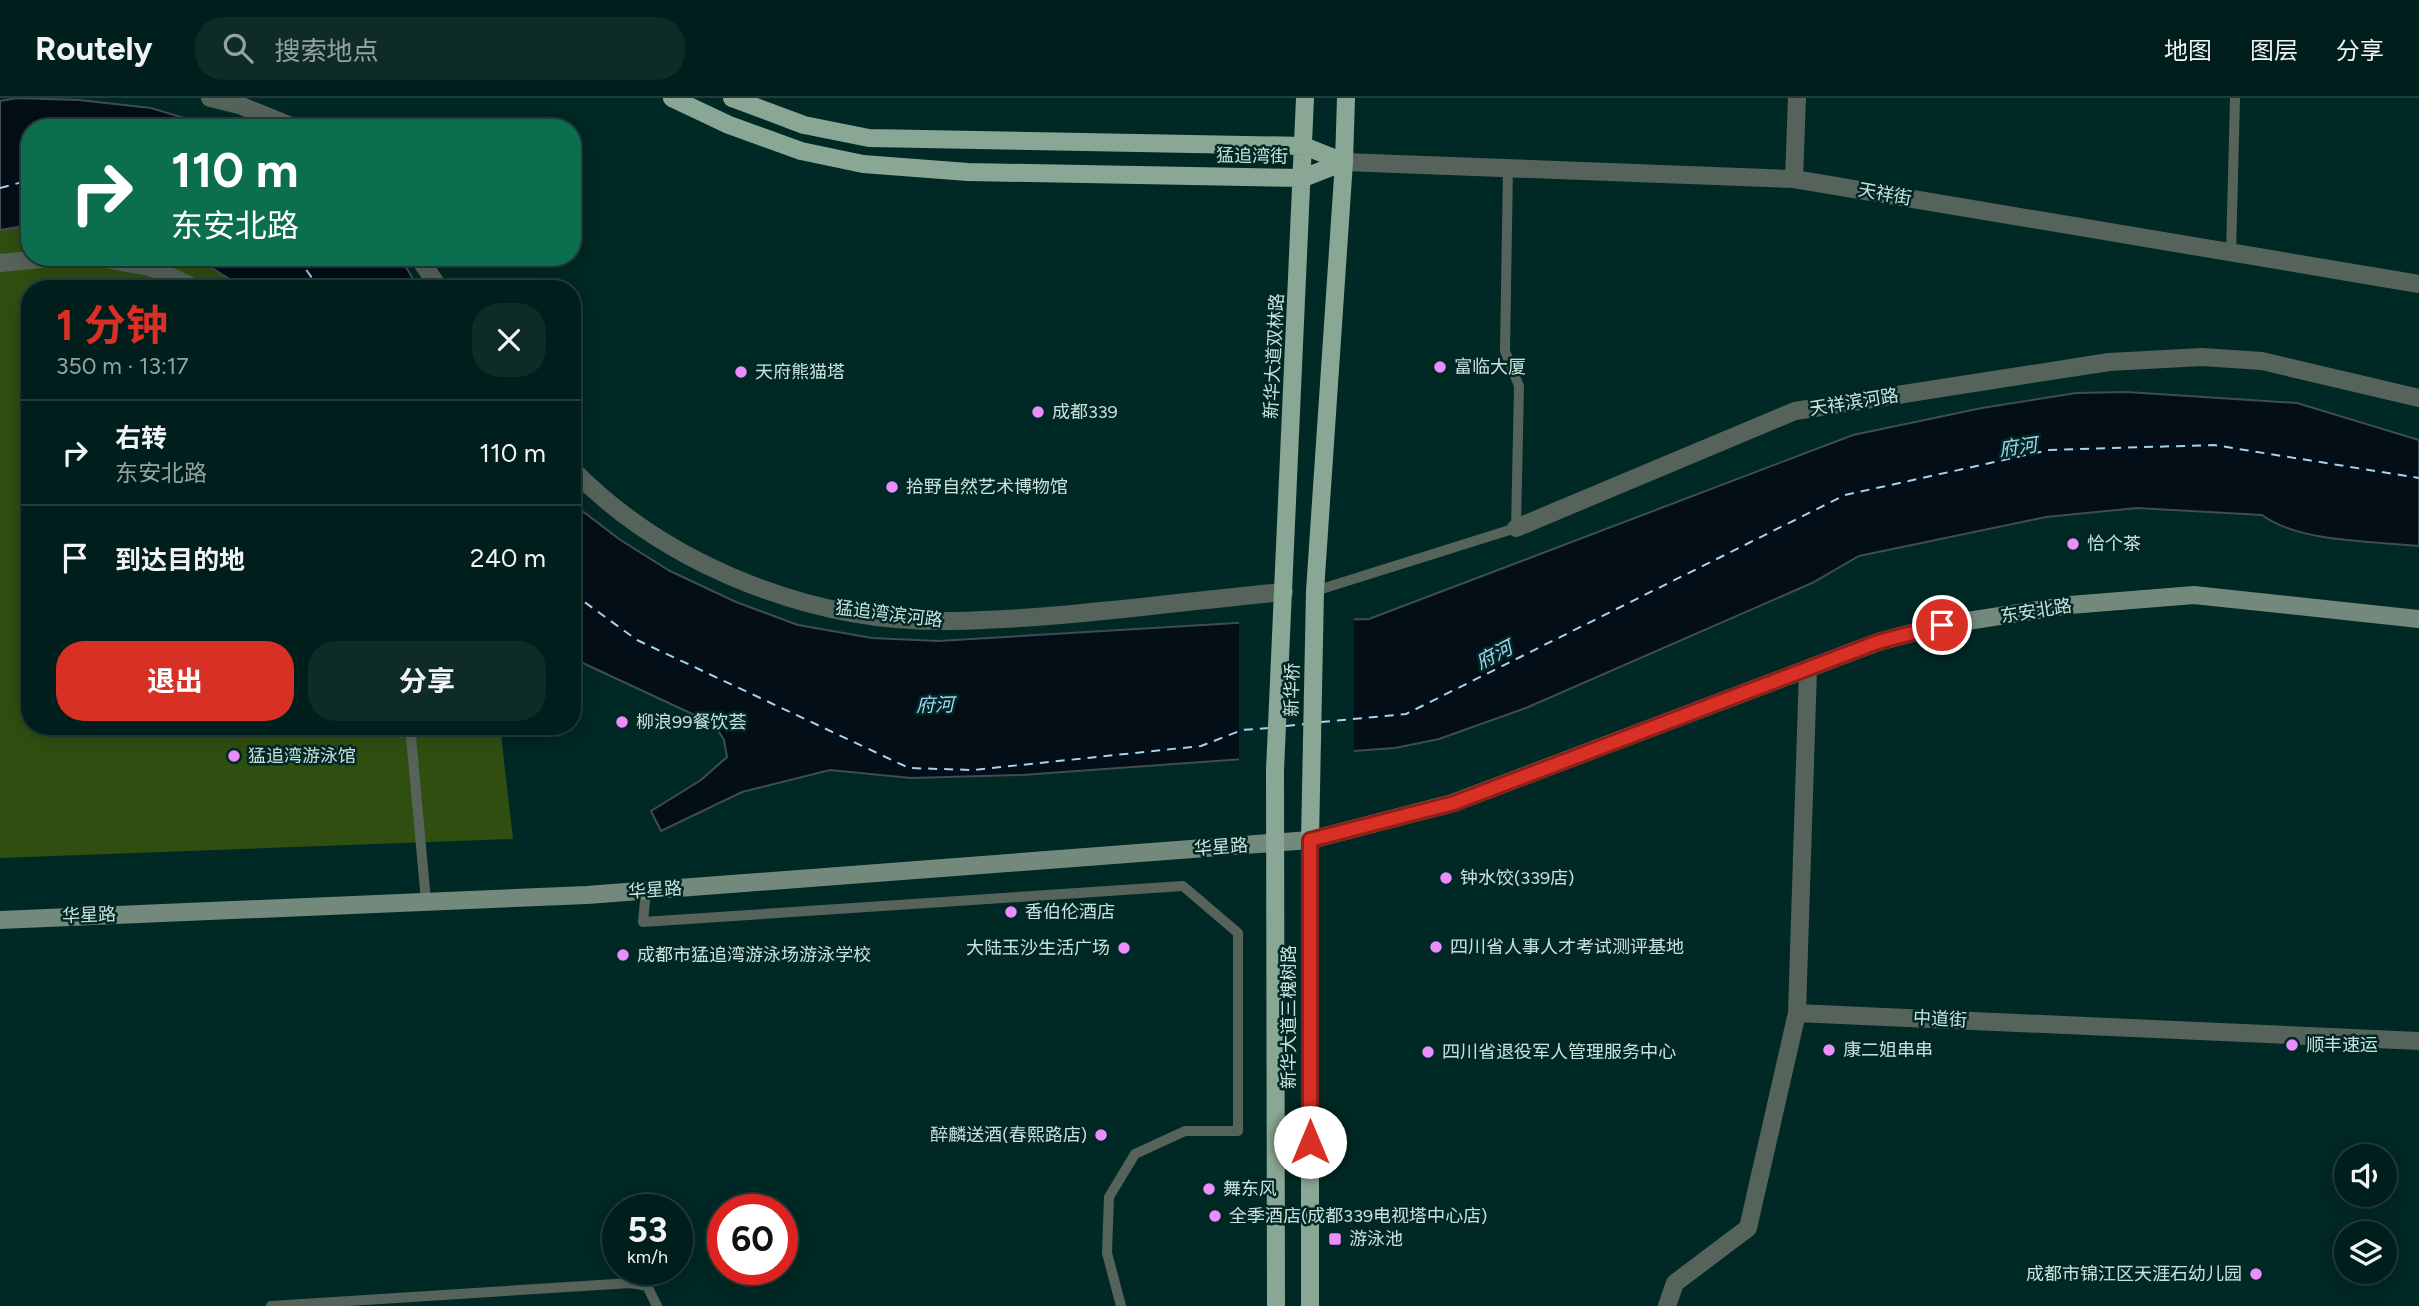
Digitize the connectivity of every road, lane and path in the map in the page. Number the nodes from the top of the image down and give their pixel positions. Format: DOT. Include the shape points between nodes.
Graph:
graph roads {
  1 [pos="210,98"];
  2 [pos="672,98"];
  3 [pos="732,98"];
  4 [pos="1305,98"];
  5 [pos="1346,98"];
  6 [pos="1797,98"];
  7 [pos="2235,98"];
  8 [pos="274,119"];
  9 [pos="1304,146"];
  10 [pos="1344,162"];
  11 [pos="1508,166"];
  12 [pos="1303,178"];
  13 [pos="1794,179"];
  14 [pos="2231,253"];
  15 [pos="21,261"];
  16 [pos="0,263"];
  17 [pos="144,266"];
  18 [pos="178,280"];
  19 [pos="2419,284"];
  20 [pos="2419,398"];
  21 [pos="581,478"];
  22 [pos="1516,528"];
  23 [pos="1315,591"];
  24 [pos="1284,592"];
  25 [pos="1282,615"];
  26 [pos="2419,619"];
  27 [pos="1808,669"];
  28 [pos="411,735"];
  29 [pos="1275,770"];
  30 [pos="1311,770"];
  31 [pos="1310,840"];
  32 [pos="1274,843"];
  33 [pos="646,891"];
  34 [pos="426,901"];
  35 [pos="0,920"];
  36 [pos="1797,1013"];
  37 [pos="2419,1041"];
  38 [pos="271,1306"];
  39 [pos="657,1306"];
  40 [pos="1121,1306"];
  41 [pos="1276,1306"];
  42 [pos="1310,1306"];
  43 [pos="1667,1306"];
  1 -- 8 [label="street"];
  2 -- 12 [label="main road, 猛追湾街" via="801,151 863,164 968,172"];
  3 -- 9 [label="main road, 猛追湾街" via="804,125 869,138"];
  4 -- 9 [label="main road, 新华大道双林路"];
  5 -- 10 [label="main road"];
  6 -- 13 [label="street"];
  7 -- 14 [label="lane"];
  9 -- 10 [label="main road, 猛追湾街"];
  9 -- 12 [label="main road, 新华大道双林路"];
  10 -- 11 [label="street, 天祥街"];
  10 -- 12 [label="main road, 猛追湾街"];
  10 -- 23 [label="main road"];
  11 -- 13 [label="street, 天祥街"];
  11 -- 22 [label="lane" via="1505,351 1519,386"];
  12 -- 24 [label="main road, 新华大道双林路"];
  13 -- 14 [label="street, 天祥街"];
  14 -- 19 [label="street, 天祥街"];
  15 -- 16 [label="street"];
  17 -- 18 [label="street"];
  20 -- 22 [label="street, 天祥滨河路" via="2262,361 2202,357 2109,362 1795,411"];
  21 -- 24 [label="street, 猛追湾滨河路" via="638,523 723,572 769,592 892,618 951,621"];
  22 -- 23 [label="lane, 天祥滨河路"];
  23 -- 30 [label="main road, 新华桥"];
  24 -- 25 [label="main road, 新华大道双林路"];
  25 -- 29 [label="main road, 新华桥"];
  26 -- 27 [label="street, 东安北路" via="2193,595 2070,605 1942,625 1878,642"];
  27 -- 31 [label="street, 东安北路" via="1454,803"];
  27 -- 36 [label="street"];
  28 -- 34 [label="lane"];
  29 -- 32 [label="main road, 新华大道三槐树路"];
  30 -- 31 [label="main road, 新华大道三槐树路"];
  31 -- 32 [label="street, 华星路"];
  31 -- 42 [label="main road, 新华大道三槐树路"];
  32 -- 33 [label="street, 华星路"];
  32 -- 41 [label="main road, 新华大道三槐树路"];
  33 -- 34 [label="street, 华星路"];
  33 -- 40 [label="lane" via="643,922 1183,886 1238,933 1238,1131 1185,1131 1135,1154 1110,1197 1107,1253"];
  34 -- 35 [label="street, 华星路"];
  36 -- 37 [label="street, 中道街"];
  36 -- 43 [label="street" via="1748,1228 1675,1283"];
  38 -- 39 [label="lane" via="631,1283 647,1286"];
}
